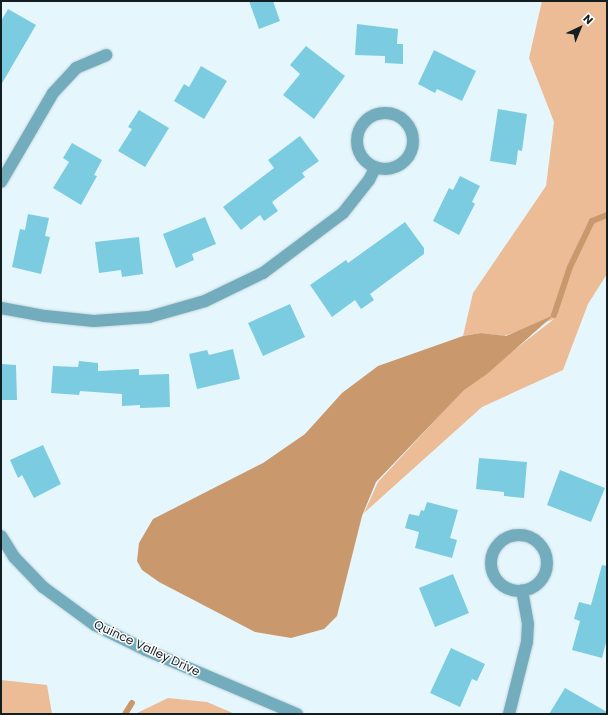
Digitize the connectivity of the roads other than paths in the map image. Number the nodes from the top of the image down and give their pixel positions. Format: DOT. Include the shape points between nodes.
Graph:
graph roads {
  1 [pos="106,55"];
  2 [pos="375,168"];
  3 [pos="1,182"];
  4 [pos="1,308"];
  5 [pos="1,536"];
  6 [pos="522,591"];
  7 [pos="297,714"];
  8 [pos="509,714"];
  1 -- 3 [label="street" via="76,68 53,93"];
  2 -- 2 [label="street" via="384,170 403,164 413,148 411,129 398,116 380,113 372,116 359,130 358,148 367,163"];
  2 -- 4 [label="street" via="369,180 343,213 263,273 205,301 149,317 94,321"];
  5 -- 7 [label="street, Quince Valley Drive" via="14,557 43,587 95,625 146,650"];
  6 -- 6 [label="street" via="538,584 544,577 547,559 539,543 532,538 513,535 497,545 490,562 496,580 513,591"];
  6 -- 8 [label="street" via="528,624 527,642"];
}
